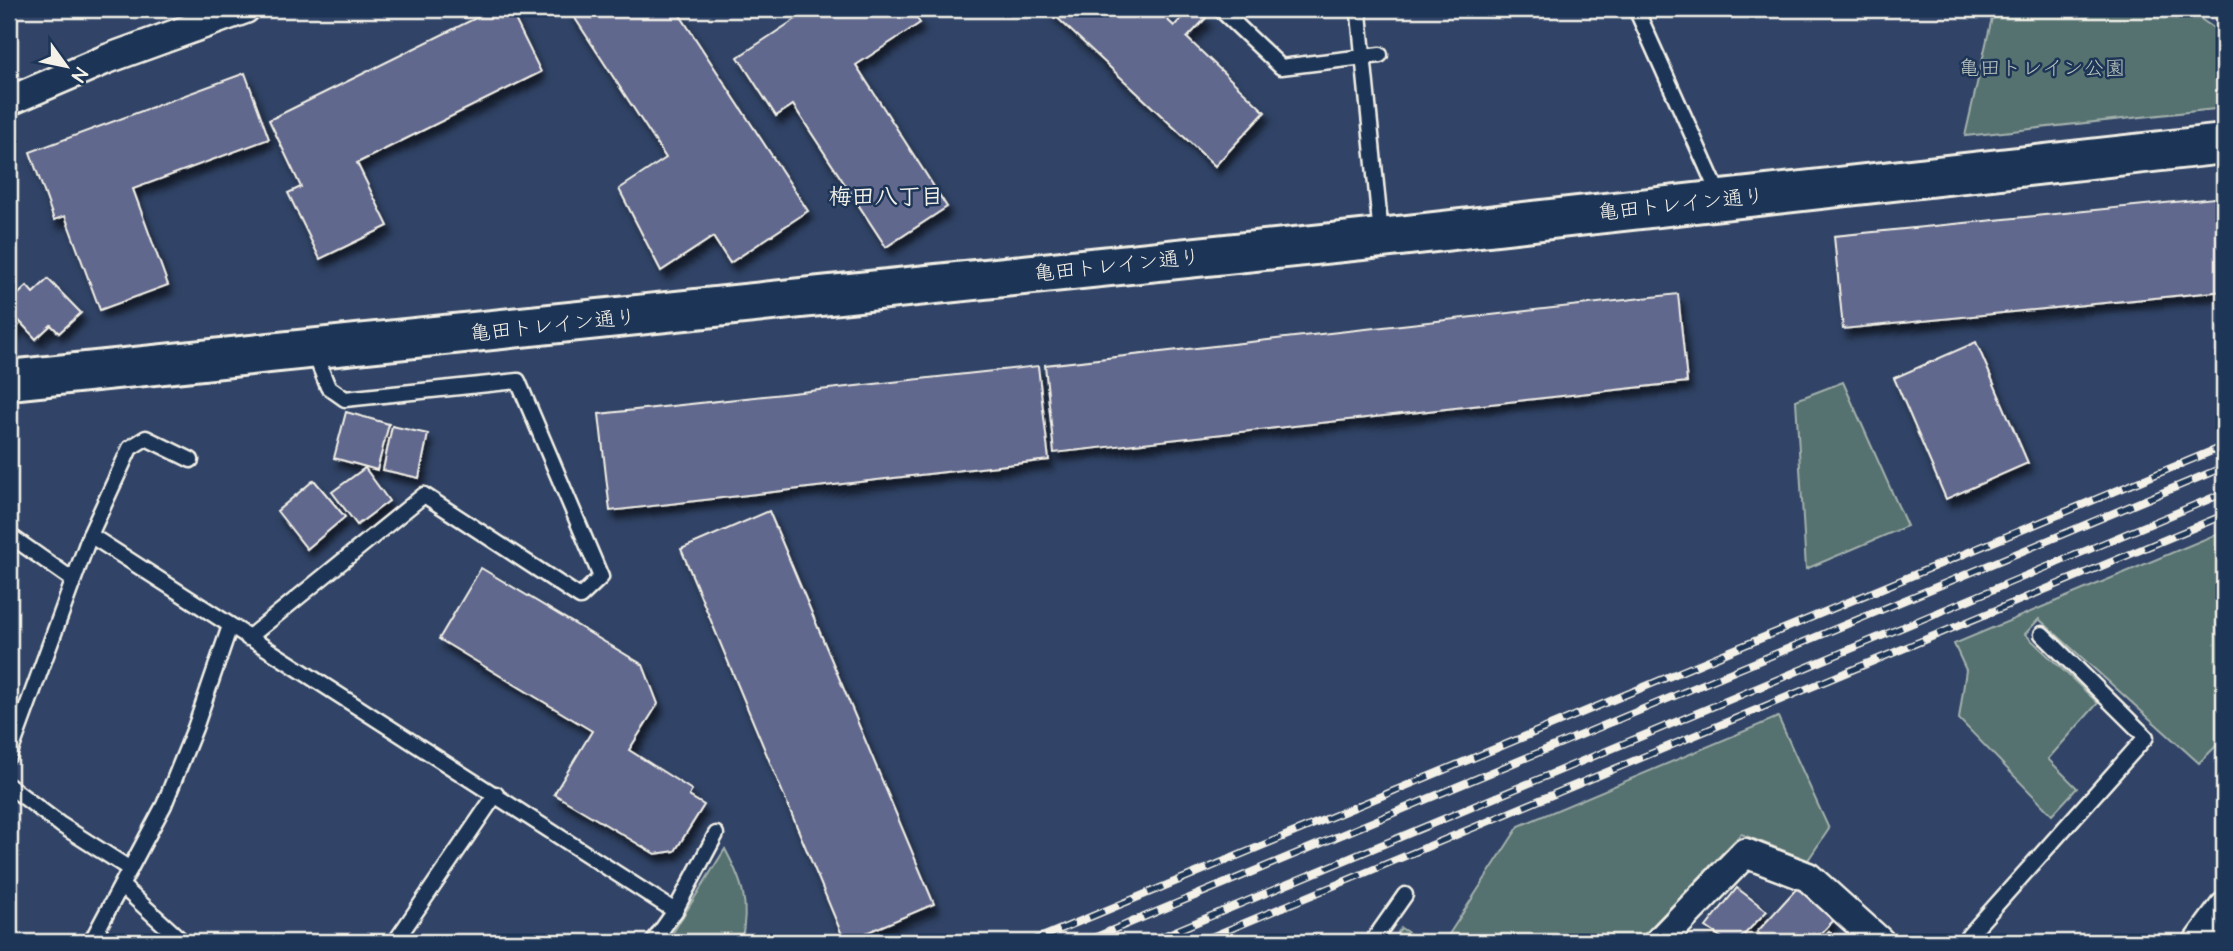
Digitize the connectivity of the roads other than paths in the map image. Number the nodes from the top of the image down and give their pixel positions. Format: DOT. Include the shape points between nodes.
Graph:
graph roads {
  1 [pos="245,9"];
  2 [pos="1220,9"];
  3 [pos="1636,9"];
  4 [pos="1359,14"];
  5 [pos="1380,55"];
  6 [pos="1364,57"];
  7 [pos="9,101"];
  8 [pos="2224,144"];
  9 [pos="1721,200"];
  10 [pos="1381,237"];
  11 [pos="314,350"];
  12 [pos="9,380"];
  13 [pos="191,460"];
  14 [pos="90,535"];
  15 [pos="9,536"];
  16 [pos="73,580"];
  17 [pos="230,626"];
  18 [pos="2042,634"];
  19 [pos="248,638"];
  20 [pos="12,735"];
  21 [pos="9,755"];
  22 [pos="9,786"];
  23 [pos="496,794"];
  24 [pos="716,834"];
  25 [pos="130,869"];
  26 [pos="123,887"];
  27 [pos="1405,894"];
  28 [pos="2224,907"];
  29 [pos="675,911"];
  30 [pos="91,942"];
  31 [pos="183,942"];
  32 [pos="395,942"];
  33 [pos="653,942"];
  34 [pos="1372,942"];
  35 [pos="1659,942"];
  36 [pos="1880,942"];
  37 [pos="1963,942"];
  38 [pos="2198,942"];
  1 -- 7 [label="street" via="107,59"];
  2 -- 6 [label="lane" via="1281,67"];
  3 -- 9 [label="lane"];
  4 -- 6 [label="lane"];
  5 -- 6 [label="lane"];
  6 -- 10 [label="lane"];
  8 -- 9 [label="street, 亀田トレイン通り"];
  9 -- 10 [label="street, 亀田トレイン通り"];
  10 -- 11 [label="street, 亀田トレイン通り"];
  11 -- 12 [label="street, 亀田トレイン通り"];
  11 -- 19 [label="lane" via="328,387 345,399 518,381 601,577 580,597 424,495"];
  13 -- 14 [label="lane" via="146,438 130,448"];
  14 -- 16 [label="lane"];
  14 -- 17 [label="lane"];
  15 -- 16 [label="lane"];
  16 -- 20 [label="lane"];
  17 -- 19 [label="lane"];
  17 -- 25 [label="lane" via="170,792"];
  18 -- 37 [label="lane" via="2146,737"];
  19 -- 23 [label="lane"];
  20 -- 21 [label="lane"];
  22 -- 25 [label="lane"];
  23 -- 29 [label="lane"];
  23 -- 32 [label="lane"];
  24 -- 29 [label="lane"];
  25 -- 26 [label="lane"];
  26 -- 30 [label="lane"];
  26 -- 31 [label="lane"];
  27 -- 34 [label="lane"];
  28 -- 38 [label="street"];
  29 -- 33 [label="lane"];
  35 -- 36 [label="street" via="1745,853 1808,877"];
}
